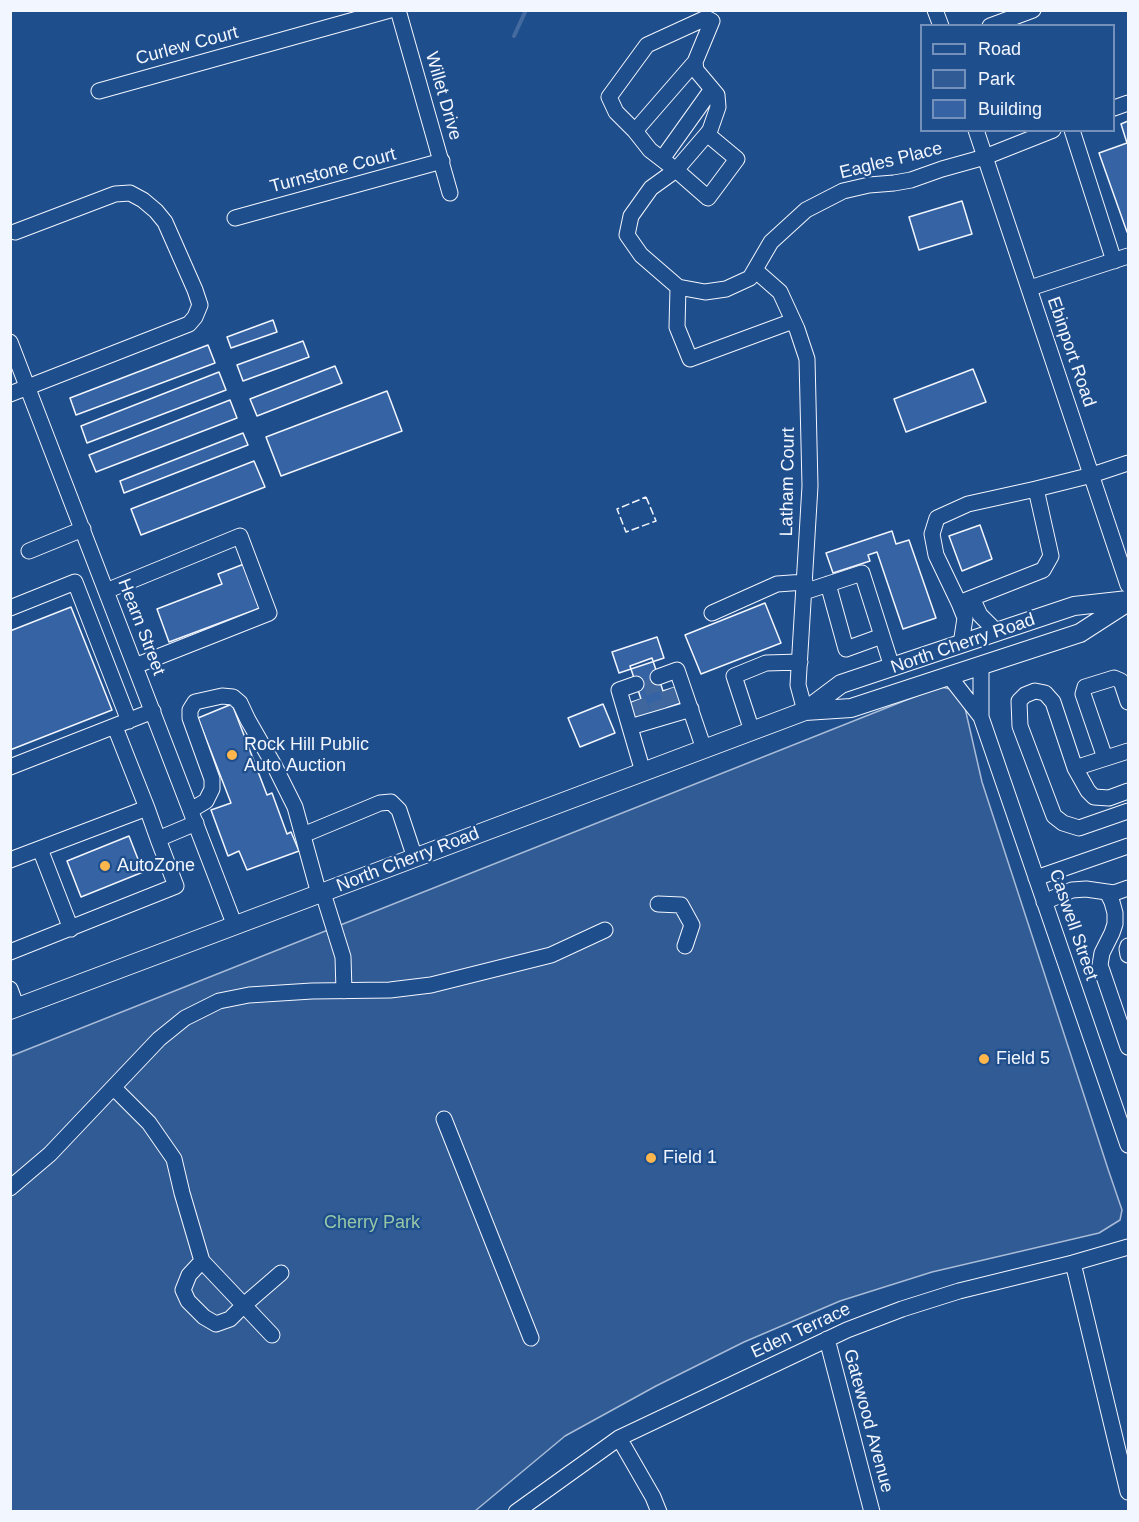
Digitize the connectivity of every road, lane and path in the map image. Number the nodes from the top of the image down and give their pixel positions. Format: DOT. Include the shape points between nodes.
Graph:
graph roads {
  1 [pos="390,10"];
  2 [pos="398,10"];
  3 [pos="1033,10"];
  4 [pos="995,24"];
  5 [pos="695,62"];
  6 [pos="712,89"];
  7 [pos="99,91"];
  8 [pos="635,130"];
  9 [pos="977,132"];
  10 [pos="1048,132"];
  11 [pos="1073,132"];
  12 [pos="707,134"];
  13 [pos="986,157"];
  14 [pos="662,159"];
  15 [pos="442,161"];
  16 [pos="676,170"];
  17 [pos="450,193"];
  18 [pos="235,218"];
  19 [pos="15,232"];
  20 [pos="1128,256"];
  21 [pos="1114,261"];
  22 [pos="755,270"];
  23 [pos="678,287"];
  24 [pos="1030,288"];
  25 [pos="793,321"];
  26 [pos="10,342"];
  27 [pos="28,388"];
  28 [pos="10,394"];
  29 [pos="1128,463"];
  30 [pos="1092,475"];
  31 [pos="1036,489"];
  32 [pos="83,529"];
  33 [pos="29,551"];
  34 [pos="100,573"];
  35 [pos="75,582"];
  36 [pos="828,584"];
  37 [pos="1128,585"];
  38 [pos="804,587"];
  39 [pos="106,591"];
  40 [pos="966,600"];
  41 [pos="1128,601"];
  42 [pos="10,608"];
  43 [pos="712,613"];
  44 [pos="997,632"];
  45 [pos="882,636"];
  46 [pos="961,644"];
  47 [pos="800,662"];
  48 [pos="135,666"];
  49 [pos="981,666"];
  50 [pos="892,667"];
  51 [pos="949,676"];
  52 [pos="663,681"];
  53 [pos="638,700"];
  54 [pos="1128,702"];
  55 [pos="691,709"];
  56 [pos="153,711"];
  57 [pos="806,711"];
  58 [pos="981,717"];
  59 [pos="122,724"];
  60 [pos="630,728"];
  61 [pos="752,731"];
  62 [pos="705,749"];
  63 [pos="1128,751"];
  64 [pos="1105,759"];
  65 [pos="10,767"];
  66 [pos="1075,768"];
  67 [pos="643,772"];
  68 [pos="1128,791"];
  69 [pos="147,808"];
  70 [pos="1128,811"];
  71 [pos="193,817"];
  72 [pos="303,835"];
  73 [pos="158,839"];
  74 [pos="1128,846"];
  75 [pos="40,849"];
  76 [pos="415,858"];
  77 [pos="10,860"];
  78 [pos="1036,878"];
  79 [pos="1128,888"];
  80 [pos="1107,892"];
  81 [pos="321,893"];
  82 [pos="1044,902"];
  83 [pos="658,904"];
  84 [pos="235,926"];
  85 [pos="71,929"];
  86 [pos="605,930"];
  87 [pos="685,946"];
  88 [pos="1128,946"];
  89 [pos="10,952"];
  90 [pos="1128,955"];
  91 [pos="10,989"];
  92 [pos="344,991"];
  93 [pos="14,1009"];
  94 [pos="1128,1047"];
  95 [pos="114,1088"];
  96 [pos="444,1119"];
  97 [pos="1128,1145"];
  98 [pos="10,1188"];
  99 [pos="1128,1247"];
  100 [pos="202,1262"];
  101 [pos="1073,1263"];
  102 [pos="281,1273"];
  103 [pos="244,1305"];
  104 [pos="272,1335"];
  105 [pos="531,1338"];
  106 [pos="827,1339"];
  107 [pos="620,1438"];
  108 [pos="1128,1492"];
  109 [pos="516,1512"];
  110 [pos="659,1512"];
  111 [pos="872,1512"];
  1 -- 7 [label="street, Curlew Court"];
  2 -- 15 [label="street, Willet Drive"];
  3 -- 4 [label="street"];
  5 -- 6 [label="street" via="696,70"];
  5 -- 8 [label="street"];
  5 -- 8 [label="street" via="712,21 706,18 647,45 609,97 616,112"];
  6 -- 12 [label="street" via="718,107"];
  6 -- 14 [label="street"];
  8 -- 14 [label="street"];
  9 -- 13 [label="street, Ebinport Road"];
  10 -- 13 [label="street, Eagles Place"];
  11 -- 21 [label="street"];
  12 -- 16 [label="street"];
  12 -- 16 [label="street" via="737,159 708,198"];
  13 -- 22 [label="street, Eagles Place" via="911,180 843,191 806,210 771,242"];
  13 -- 24 [label="street, Ebinport Road"];
  14 -- 16 [label="street"];
  15 -- 17 [label="street, Willet Drive"];
  15 -- 18 [label="street, Turnstone Court"];
  16 -- 23 [label="street" via="651,188 632,216 627,236 641,255"];
  19 -- 27 [label="street" via="115,194 130,193 165,222 200,305 189,324"];
  20 -- 21 [label="street"];
  21 -- 24 [label="street"];
  22 -- 23 [label="street, Eagles Place" via="750,278 726,289 705,292"];
  22 -- 25 [label="street, Latham Court" via="780,292"];
  23 -- 25 [label="street" via="677,327 690,359"];
  24 -- 30 [label="street, Ebinport Road"];
  25 -- 38 [label="street, Latham Court" via="807,359 810,486"];
  26 -- 27 [label="street, Hearn Street"];
  27 -- 28 [label="street"];
  27 -- 32 [label="street, Hearn Street"];
  29 -- 30 [label="street"];
  30 -- 31 [label="street"];
  30 -- 37 [label="street, Ebinport Road"];
  31 -- 40 [label="street" via="1051,556 1043,570"];
  31 -- 40 [label="street" via="968,504 937,518 932,534 936,555"];
  32 -- 33 [label="street"];
  32 -- 34 [label="street, Hearn Street"];
  34 -- 35 [label="street"];
  34 -- 39 [label="street, Hearn Street"];
  35 -- 42 [label="street"];
  35 -- 59 [label="street"];
  36 -- 38 [label="street"];
  36 -- 45 [label="street" via="862,573"];
  36 -- 45 [label="street" via="846,649"];
  38 -- 43 [label="street" via="777,584"];
  38 -- 47 [label="street, Latham Court"];
  39 -- 48 [label="street, Hearn Street"];
  39 -- 48 [label="street" via="240,536 269,613"];
  40 -- 44 [label="street"];
  40 -- 46 [label="street"];
  41 -- 44 [label="main road, North Cherry Road" via="1074,606"];
  41 -- 49 [label="main road, North Cherry Road" via="1080,633"];
  44 -- 46 [label="main road, North Cherry Road"];
  45 -- 50 [label="street"];
  46 -- 50 [label="main road, North Cherry Road"];
  47 -- 57 [label="street, Latham Court" via="798,685"];
  47 -- 61 [label="street" via="766,663 734,675"];
  48 -- 56 [label="street, Hearn Street"];
  49 -- 51 [label="main road, North Cherry Road"];
  49 -- 58 [label="street, Caswell Street"];
  50 -- 57 [label="main road, North Cherry Road" via="841,684"];
  51 -- 57 [label="main road, North Cherry Road" via="851,708"];
  51 -- 58 [label="street, Caswell Street"];
  52 -- 55 [label="street" via="677,670"];
  53 -- 60 [label="street" via="635,684 619,690"];
  54 -- 64 [label="street" via="1121,681 1114,678 1085,687 1083,694"];
  55 -- 60 [label="street" via="667,712"];
  55 -- 62 [label="street"];
  56 -- 59 [label="street"];
  56 -- 71 [label="street, Hearn Street"];
  57 -- 61 [label="main road, North Cherry Road"];
  58 -- 78 [label="street, Caswell Street"];
  59 -- 65 [label="street"];
  59 -- 69 [label="street"];
  60 -- 67 [label="street"];
  61 -- 62 [label="main road, North Cherry Road"];
  62 -- 67 [label="main road, North Cherry Road"];
  63 -- 64 [label="street"];
  64 -- 66 [label="street"];
  66 -- 68 [label="street" via="1094,797 1109,798"];
  66 -- 70 [label="street" via="1053,702 1045,693 1025,695 1019,701 1020,726 1054,816 1079,828"];
  67 -- 76 [label="main road, North Cherry Road"];
  69 -- 73 [label="street"];
  69 -- 75 [label="street"];
  71 -- 72 [label="street" via="206,801 212,779 190,710 195,702 233,697 283,782"];
  71 -- 73 [label="street"];
  71 -- 84 [label="street, Hearn Street"];
  72 -- 76 [label="street" via="391,802 399,810"];
  72 -- 81 [label="street"];
  73 -- 85 [label="street" via="176,886"];
  74 -- 78 [label="street"];
  75 -- 77 [label="street"];
  75 -- 85 [label="street"];
  76 -- 81 [label="main road, North Cherry Road"];
  78 -- 82 [label="street, Caswell Street"];
  79 -- 80 [label="street"];
  80 -- 82 [label="street" via="1072,890"];
  80 -- 94 [label="street" via="1115,924 1100,965"];
  81 -- 84 [label="main road, North Cherry Road"];
  81 -- 92 [label="street" via="343,957"];
  82 -- 97 [label="street, Caswell Street"];
  83 -- 87 [label="street" via="681,905 692,925"];
  84 -- 93 [label="main road, North Cherry Road"];
  85 -- 89 [label="street"];
  86 -- 92 [label="street" via="551,955 430,985"];
  88 -- 90 [label="street"];
  91 -- 93 [label="street"];
  92 -- 95 [label="street" via="249,995 219,1001 185,1018 159,1039"];
  95 -- 98 [label="street" via="50,1154"];
  95 -- 100 [label="street" via="149,1123 174,1159"];
  96 -- 105 [label="street"];
  99 -- 101 [label="street, Eden Terrace"];
  100 -- 103 [label="street"];
  100 -- 103 [label="street" via="189,1275 183,1290 188,1301 216,1324 230,1319"];
  101 -- 106 [label="street, Eden Terrace" via="947,1295"];
  101 -- 108 [label="street"];
  102 -- 103 [label="street"];
  103 -- 104 [label="street"];
  106 -- 107 [label="street, Eden Terrace"];
  106 -- 111 [label="street, Gatewood Avenue"];
  107 -- 109 [label="street, Eden Terrace"];
  107 -- 110 [label="street"];
}
